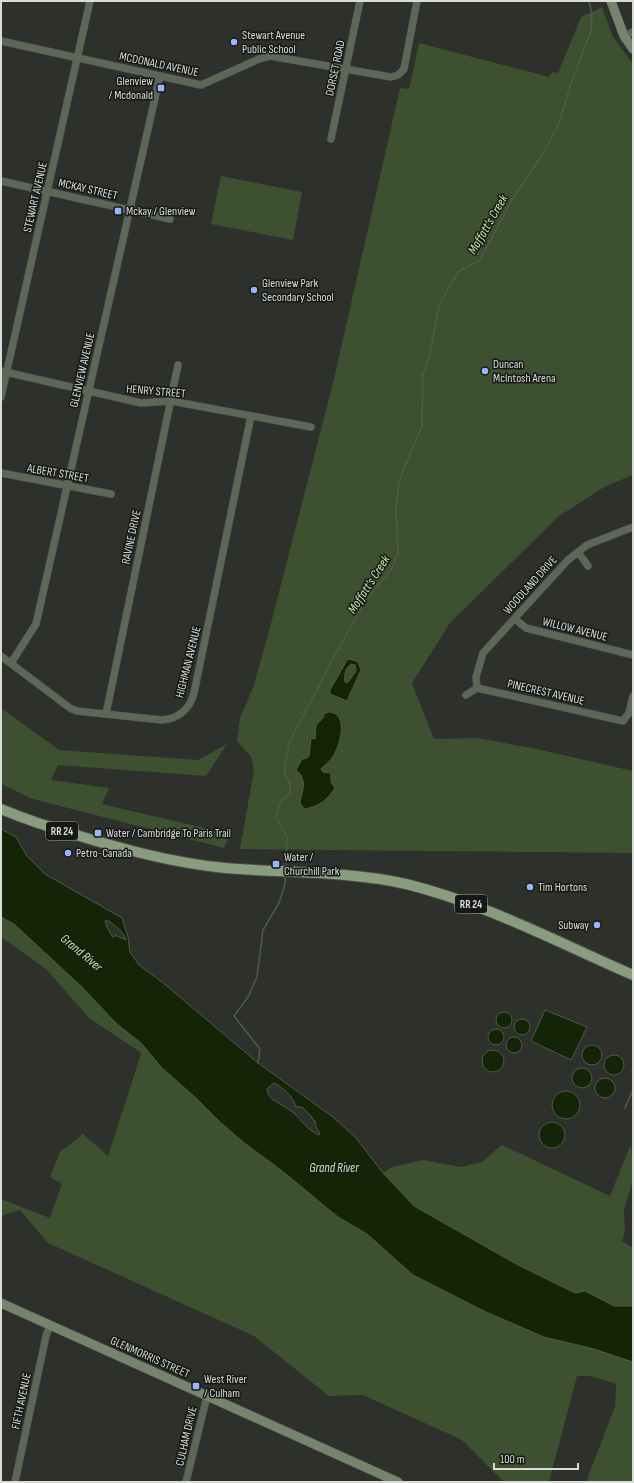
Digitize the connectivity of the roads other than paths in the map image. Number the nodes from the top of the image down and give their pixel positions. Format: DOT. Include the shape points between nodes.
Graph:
graph roads {
  1 [pos="90,1"];
  2 [pos="360,1"];
  3 [pos="418,1"];
  4 [pos="611,1"];
  5 [pos="633,32"];
  6 [pos="624,36"];
  7 [pos="1,41"];
  8 [pos="633,50"];
  9 [pos="78,58"];
  10 [pos="345,69"];
  11 [pos="160,76"];
  12 [pos="331,139"];
  13 [pos="1,181"];
  14 [pos="47,191"];
  15 [pos="129,210"];
  16 [pos="170,219"];
  17 [pos="178,365"];
  18 [pos="4,371"];
  19 [pos="88,391"];
  20 [pos="1,397"];
  21 [pos="170,402"];
  22 [pos="251,416"];
  23 [pos="311,427"];
  24 [pos="1,473"];
  25 [pos="67,485"];
  26 [pos="111,494"];
  27 [pos="633,527"];
  28 [pos="578,552"];
  29 [pos="588,566"];
  30 [pos="515,619"];
  31 [pos="633,655"];
  32 [pos="1,656"];
  33 [pos="11,663"];
  34 [pos="477,688"];
  35 [pos="466,695"];
  36 [pos="633,696"];
  37 [pos="106,714"];
  38 [pos="1,809"];
  39 [pos="633,975"];
  40 [pos="1,1303"];
  41 [pos="50,1325"];
  42 [pos="207,1396"];
  43 [pos="16,1482"];
  44 [pos="186,1482"];
  45 [pos="398,1482"];
  1 -- 9 [label="street, STEWART AVENUE"];
  2 -- 10 [label="street, DORSET ROAD"];
  3 -- 10 [label="street, MCDONALD AVENUE" via="404,69 400,74 391,77"];
  4 -- 6 [label="street"];
  5 -- 6 [label="street"];
  6 -- 8 [label="street"];
  7 -- 9 [label="street, MCDONALD AVENUE"];
  9 -- 11 [label="street, MCDONALD AVENUE"];
  9 -- 14 [label="street, STEWART AVENUE"];
  10 -- 11 [label="street, MCDONALD AVENUE" via="270,56 201,85"];
  10 -- 12 [label="street, DORSET ROAD"];
  11 -- 15 [label="street, GLENVIEW AVENUE"];
  13 -- 14 [label="street, MCKAY STREET"];
  14 -- 15 [label="street, MCKAY STREET"];
  14 -- 18 [label="street, STEWART AVENUE"];
  15 -- 16 [label="street, MCKAY STREET"];
  15 -- 19 [label="street, GLENVIEW AVENUE"];
  17 -- 21 [label="street, RAVINE DRIVE"];
  18 -- 19 [label="street, HENRY STREET"];
  18 -- 20 [label="street, STEWART AVENUE"];
  19 -- 21 [label="street, HENRY STREET" via="141,403"];
  19 -- 25 [label="street, GLENVIEW AVENUE"];
  21 -- 22 [label="street, HENRY STREET"];
  21 -- 37 [label="street, RAVINE DRIVE"];
  22 -- 23 [label="street, HENRY STREET"];
  22 -- 37 [label="street, HIGHMAN AVENUE" via="192,700 182,712 166,720"];
  24 -- 25 [label="street, ALBERT STREET"];
  25 -- 26 [label="street, ALBERT STREET"];
  25 -- 33 [label="street, GLENVIEW AVENUE" via="36,624"];
  27 -- 28 [label="street, WOODLAND DRIVE" via="587,545"];
  28 -- 29 [label="street"];
  28 -- 30 [label="street, WOODLAND DRIVE"];
  30 -- 31 [label="street, WILLOW AVENUE" via="526,628"];
  30 -- 34 [label="street, WOODLAND DRIVE" via="483,653 476,677"];
  32 -- 33 [label="street, HIGHMAN AVENUE"];
  33 -- 37 [label="street, HIGHMAN AVENUE" via="73,710"];
  34 -- 35 [label="street"];
  34 -- 36 [label="street, PINECREST AVENUE" via="623,721 629,713"];
  38 -- 39 [label="main road, RR 24" via="124,850 224,868 374,879 440,893 501,916"];
  40 -- 41 [label="street, GLENMORRIS STREET"];
  41 -- 42 [label="street, GLENMORRIS STREET"];
  41 -- 43 [label="street, FIFTH AVENUE"];
  42 -- 44 [label="street, CULHAM DRIVE"];
  42 -- 45 [label="street, GLENMORRIS STREET"];
}
